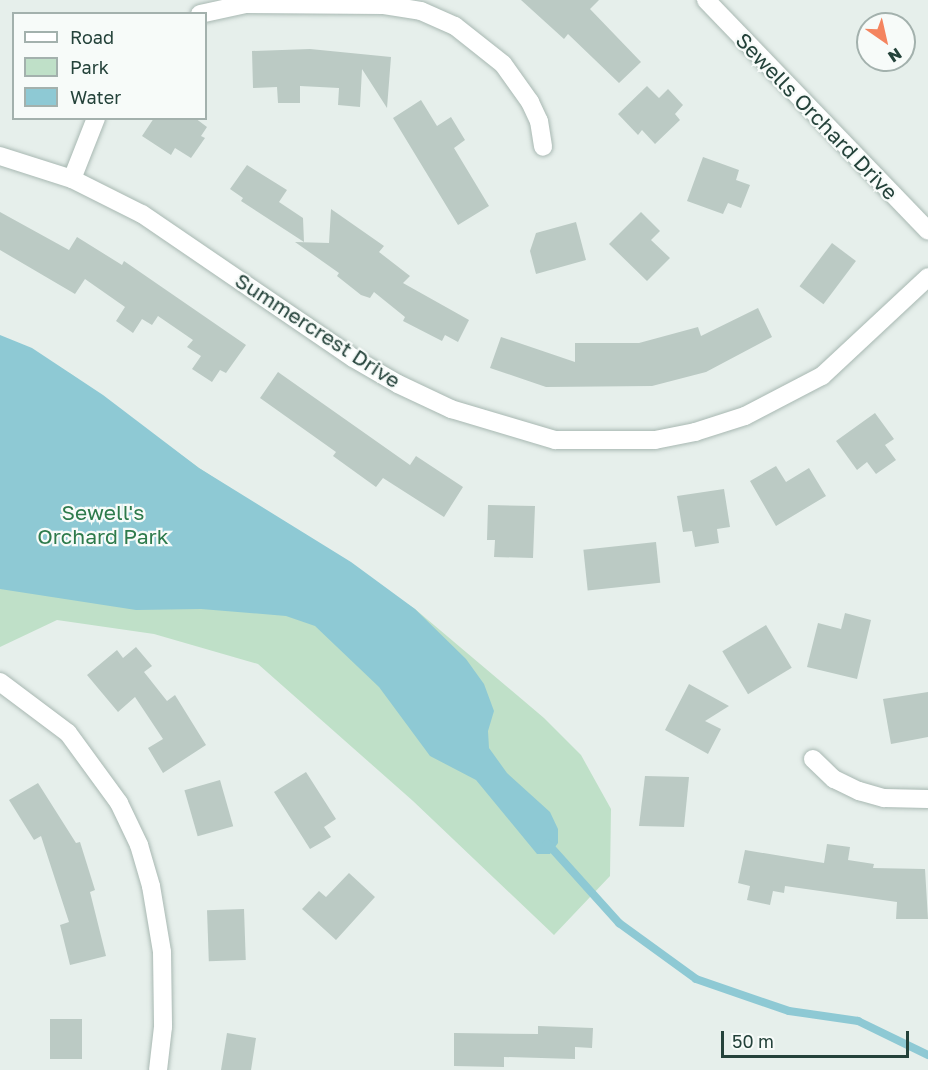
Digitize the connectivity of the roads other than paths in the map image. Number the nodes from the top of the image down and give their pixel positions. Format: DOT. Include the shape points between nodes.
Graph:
graph roads {
  1 [pos="706,0"];
  2 [pos="207,12"];
  3 [pos="95,120"];
  4 [pos="543,147"];
  5 [pos="0,156"];
  6 [pos="72,179"];
  7 [pos="928,231"];
  8 [pos="928,277"];
  9 [pos="0,682"];
  10 [pos="813,759"];
  11 [pos="928,800"];
  12 [pos="158,1070"];
  1 -- 7 [label="street, Sewells Orchard Drive"];
  2 -- 4 [label="street" via="246,4 384,5 421,11 455,26 503,64 530,102 539,121"];
  3 -- 6 [label="street"];
  5 -- 6 [label="street, Summercrest Drive"];
  6 -- 8 [label="street, Summercrest Drive" via="190,244 353,358 398,384 451,410 555,440 655,440 745,416 822,376"];
  9 -- 12 [label="street" via="68,734 119,803 139,844 162,952 163,1027"];
  10 -- 11 [label="street" via="834,779 859,791 884,798"];
}
